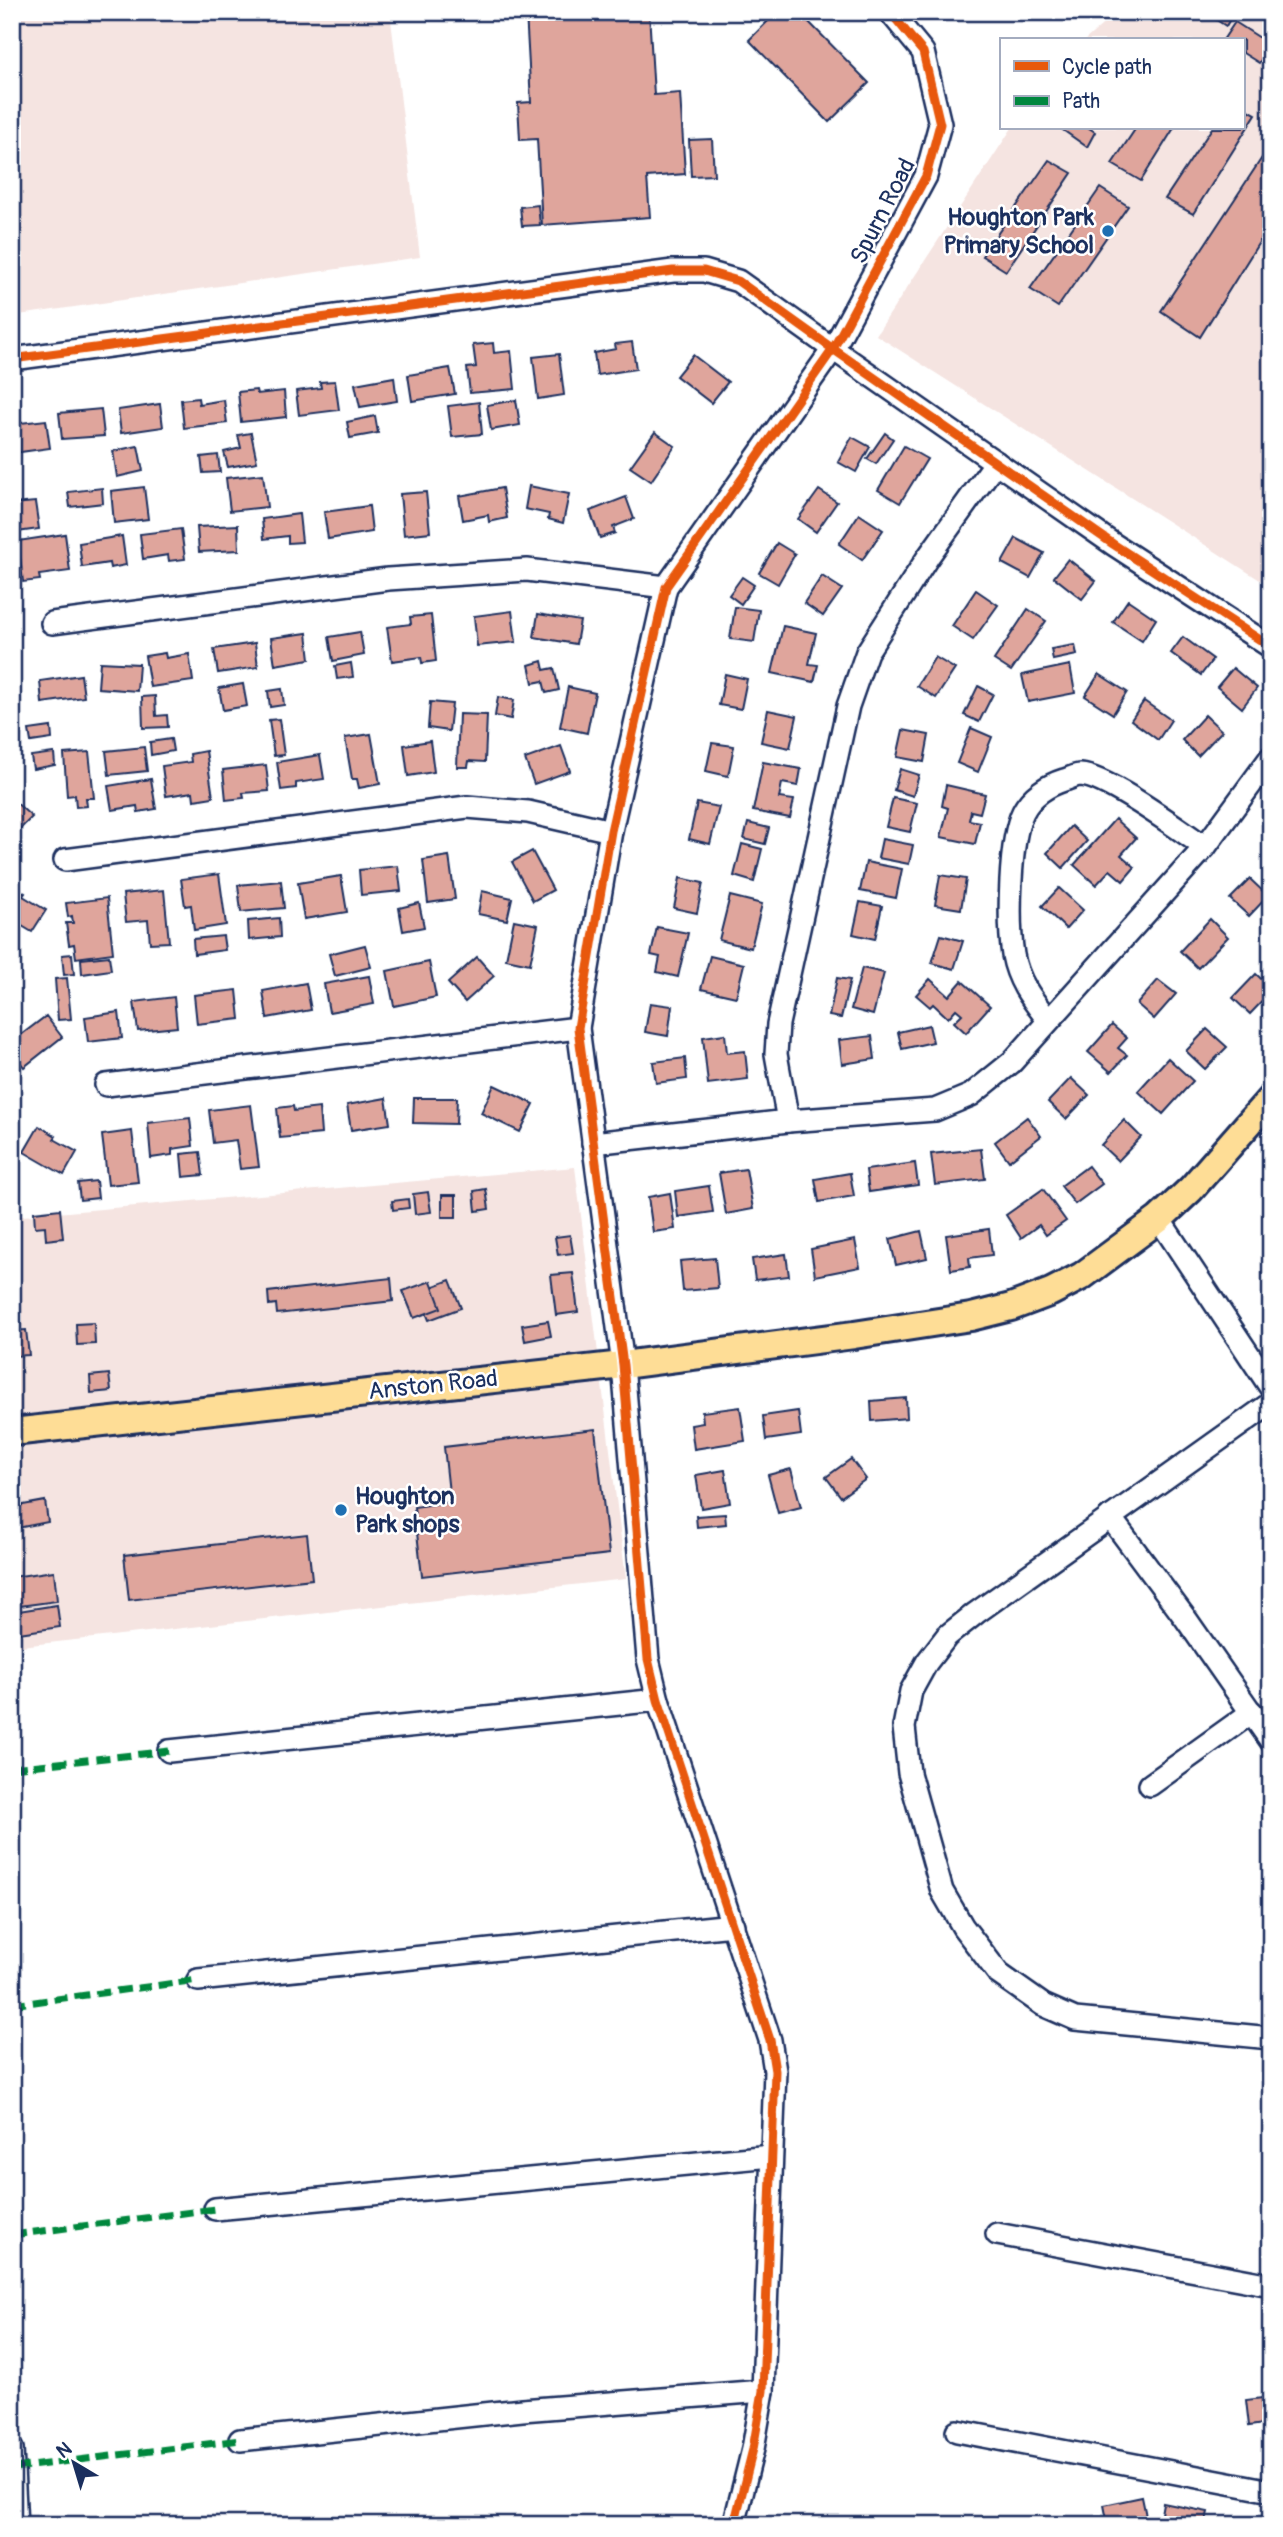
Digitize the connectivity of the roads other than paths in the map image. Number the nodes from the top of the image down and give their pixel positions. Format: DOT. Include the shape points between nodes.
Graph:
graph roads {
  1 [pos="890,12"];
  2 [pos="833,349"];
  3 [pos="12,359"];
  4 [pos="996,462"];
  5 [pos="666,587"];
  6 [pos="52,623"];
  7 [pos="1271,647"];
  8 [pos="1271,757"];
  9 [pos="611,831"];
  10 [pos="1205,847"];
  11 [pos="65,860"];
  12 [pos="1048,1020"];
  13 [pos="578,1028"];
  14 [pos="106,1085"];
  15 [pos="1271,1098"];
  16 [pos="788,1121"];
  17 [pos="593,1143"];
  18 [pos="1159,1219"];
  19 [pos="623,1365"];
  20 [pos="1271,1388"];
  21 [pos="1271,1403"];
  22 [pos="12,1432"];
  23 [pos="1110,1517"];
  24 [pos="658,1700"];
  25 [pos="1252,1712"];
  26 [pos="1271,1741"];
  27 [pos="169,1751"];
  28 [pos="1150,1785"];
  29 [pos="733,1925"];
  30 [pos="198,1980"];
  31 [pos="1271,2038"];
  32 [pos="771,2156"];
  33 [pos="215,2209"];
  34 [pos="997,2234"];
  35 [pos="1271,2285"];
  36 [pos="763,2391"];
  37 [pos="957,2431"];
  38 [pos="240,2440"];
  39 [pos="12,2449"];
  40 [pos="1271,2491"];
  41 [pos="16,2525"];
  42 [pos="734,2525"];
  1 -- 2 [label="street, Spurn Road" via="923,52 940,124 926,176"];
  2 -- 3 [label="street" via="738,281 704,271 673,271"];
  2 -- 4 [label="street"];
  2 -- 5 [label="street, Spurn Road"];
  4 -- 7 [label="street"];
  4 -- 16 [label="street" via="867,652 848,706 778,1024 776,1054"];
  5 -- 6 [label="street" via="527,570 388,579"];
  5 -- 9 [label="street"];
  8 -- 10 [label="street"];
  9 -- 11 [label="street" via="528,812 467,807"];
  9 -- 13 [label="street"];
  10 -- 12 [label="street"];
  10 -- 12 [label="street" via="1099,781 1079,775 1051,784 1037,795 1024,810 1014,837 1011,920 1013,955 1025,990"];
  12 -- 16 [label="street" via="1012,1062 971,1096 935,1110"];
  13 -- 14 [label="street"];
  13 -- 17 [label="street"];
  15 -- 18 [label="main road, Anston Road"];
  16 -- 17 [label="street"];
  17 -- 19 [label="street"];
  18 -- 19 [label="main road, Anston Road" via="1082,1276 1011,1307 854,1335"];
  18 -- 20 [label="street"];
  19 -- 22 [label="main road, Anston Road"];
  19 -- 24 [label="street" via="648,1659"];
  21 -- 23 [label="street"];
  23 -- 25 [label="street"];
  23 -- 31 [label="street" via="947,1636 911,1691 904,1727 909,1773 939,1880 963,1927 987,1960 1043,2005 1075,2019"];
  24 -- 27 [label="street"];
  24 -- 29 [label="street"];
  25 -- 26 [label="street"];
  25 -- 28 [label="street"];
  29 -- 30 [label="street"];
  29 -- 32 [label="street" via="770,2040 775,2071"];
  32 -- 33 [label="street"];
  32 -- 36 [label="street"];
  34 -- 35 [label="street"];
  36 -- 38 [label="street" via="522,2410"];
  36 -- 42 [label="street"];
  37 -- 40 [label="street"];
  39 -- 41 [label="street"];
}
